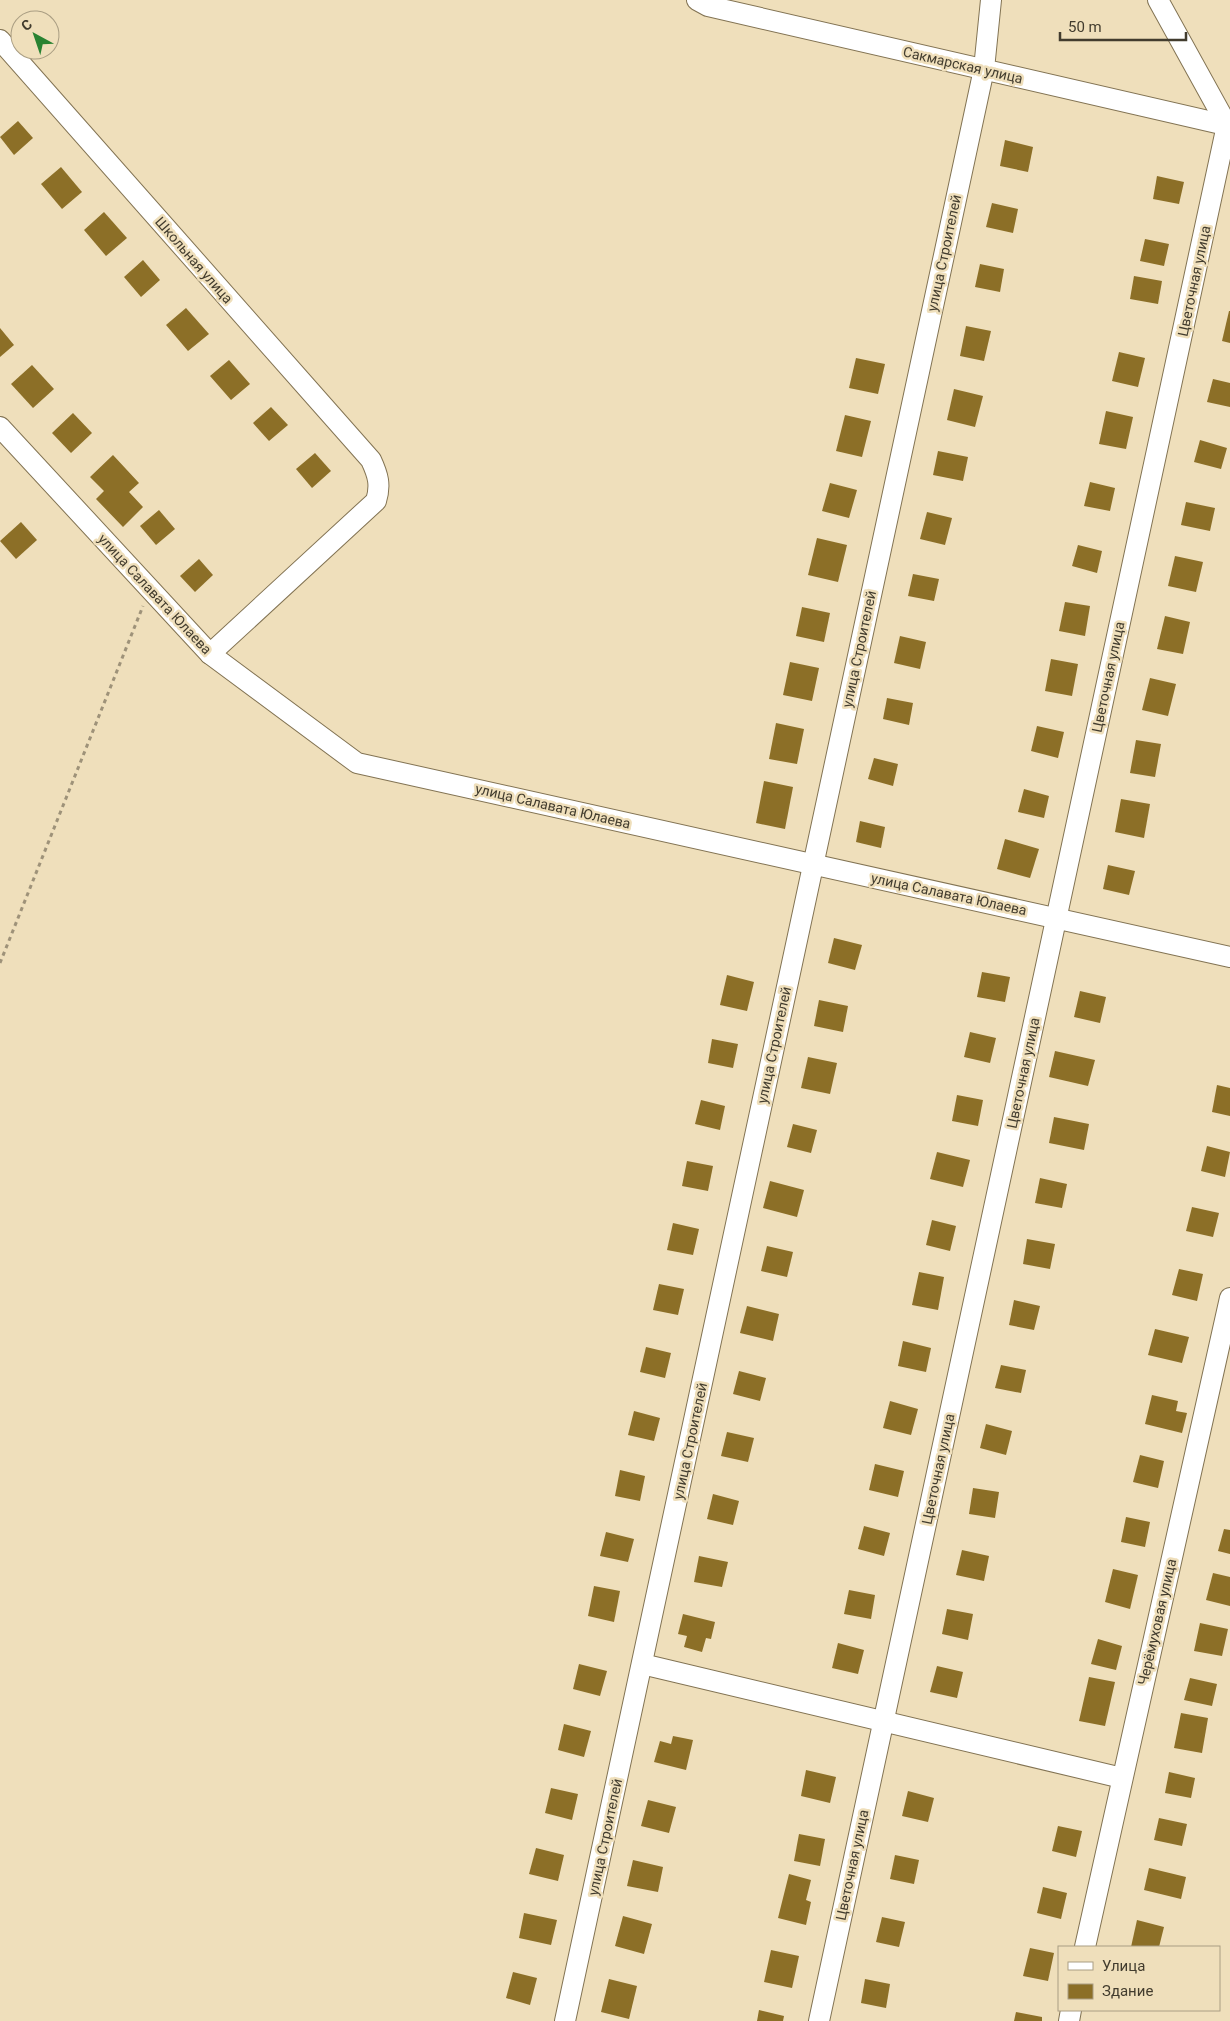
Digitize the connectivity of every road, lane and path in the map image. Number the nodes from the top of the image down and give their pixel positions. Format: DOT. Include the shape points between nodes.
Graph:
graph roads {
  1 [pos="697,0"];
  2 [pos="991,0"];
  3 [pos="1158,0"];
  4 [pos="0,40"];
  5 [pos="984,69"];
  6 [pos="1229,125"];
  7 [pos="0,427"];
  8 [pos="151,589"];
  9 [pos="210,654"];
  10 [pos="813,864"];
  11 [pos="1056,918"];
  12 [pos="1230,957"];
  13 [pos="0,963"];
  14 [pos="1230,1298"];
  15 [pos="642,1664"];
  16 [pos="883,1722"];
  17 [pos="1122,1778"];
  18 [pos="1085,1946"];
  19 [pos="565,2021"];
  20 [pos="819,2021"];
  1 -- 5 [label="street, Сакмарская улица" via="708,6"];
  2 -- 5 [label="street, улица Строителей"];
  3 -- 6 [label="street"];
  4 -- 9 [label="street, Школьная улица" via="371,460 380,485 376,501"];
  5 -- 6 [label="street, Сакмарская улица"];
  5 -- 10 [label="street, улица Строителей"];
  6 -- 11 [label="street, Цветочная улица"];
  7 -- 8 [label="street, улица Салавата Юлаева"];
  8 -- 9 [label="street, улица Салавата Юлаева"];
  8 -- 13 [label="path"];
  9 -- 10 [label="street, улица Салавата Юлаева" via="357,763"];
  10 -- 11 [label="street, улица Салавата Юлаева"];
  10 -- 15 [label="street, улица Строителей"];
  11 -- 12 [label="street, улица Салавата Юлаева"];
  11 -- 16 [label="street, Цветочная улица"];
  14 -- 17 [label="street, Черёмуховая улица"];
  15 -- 16 [label="street"];
  15 -- 19 [label="street, улица Строителей"];
  16 -- 17 [label="street"];
  16 -- 20 [label="street, Цветочная улица"];
  17 -- 18 [label="street, Черёмуховая улица"];
}
